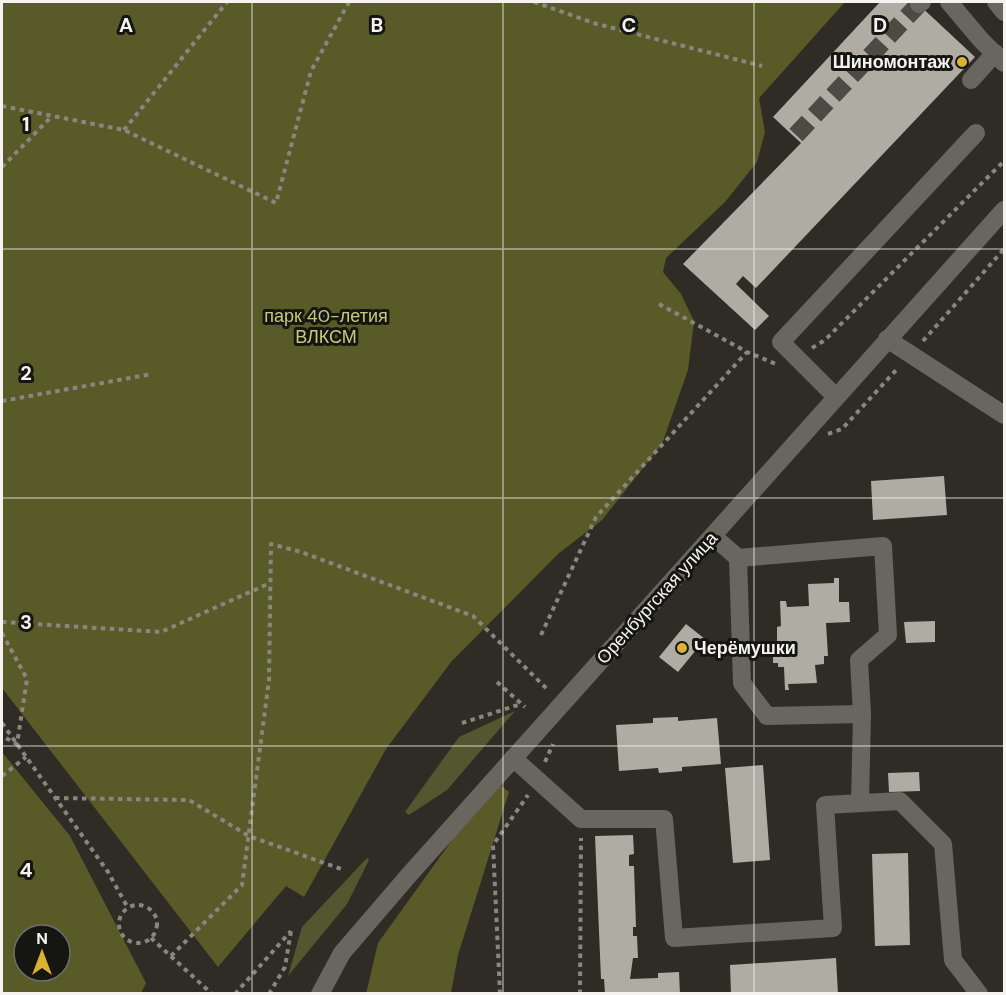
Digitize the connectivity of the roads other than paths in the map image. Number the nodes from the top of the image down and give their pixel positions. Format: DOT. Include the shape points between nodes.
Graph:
graph roads {
  1 [pos="950,2"];
  2 [pos="996,2"];
  3 [pos="1005,12"];
  4 [pos="1000,58"];
  5 [pos="971,80"];
  6 [pos="976,133"];
  7 [pos="1005,210"];
  8 [pos="887,339"];
  9 [pos="836,397"];
  10 [pos="1005,415"];
  11 [pos="713,536"];
  12 [pos="738,558"];
  13 [pos="862,714"];
  14 [pos="513,758"];
  15 [pos="860,802"];
  16 [pos="342,953"];
  17 [pos="305,993"];
  18 [pos="320,993"];
  19 [pos="979,993"];
  1 -- 4 [label="street"];
  2 -- 3 [label="street"];
  4 -- 5 [label="street"];
  6 -- 9 [label="street" via="781,342"];
  7 -- 8 [label="street, Оренбургская улица"];
  8 -- 9 [label="street, Оренбургская улица"];
  8 -- 10 [label="street"];
  9 -- 11 [label="street, Оренбургская улица"];
  11 -- 12 [label="street"];
  11 -- 14 [label="street, Оренбургская улица"];
  12 -- 13 [label="street" via="742,683 767,716"];
  12 -- 13 [label="street" via="883,546 888,635 859,660"];
  13 -- 15 [label="street"];
  14 -- 15 [label="street" via="581,819 664,819 674,938 832,928 825,805"];
  14 -- 16 [label="street, Оренбургская улица"];
  15 -- 19 [label="street" via="900,801 943,844 953,960"];
  16 -- 17 [label="street"];
  16 -- 18 [label="street, Оренбургская улица"];
}
